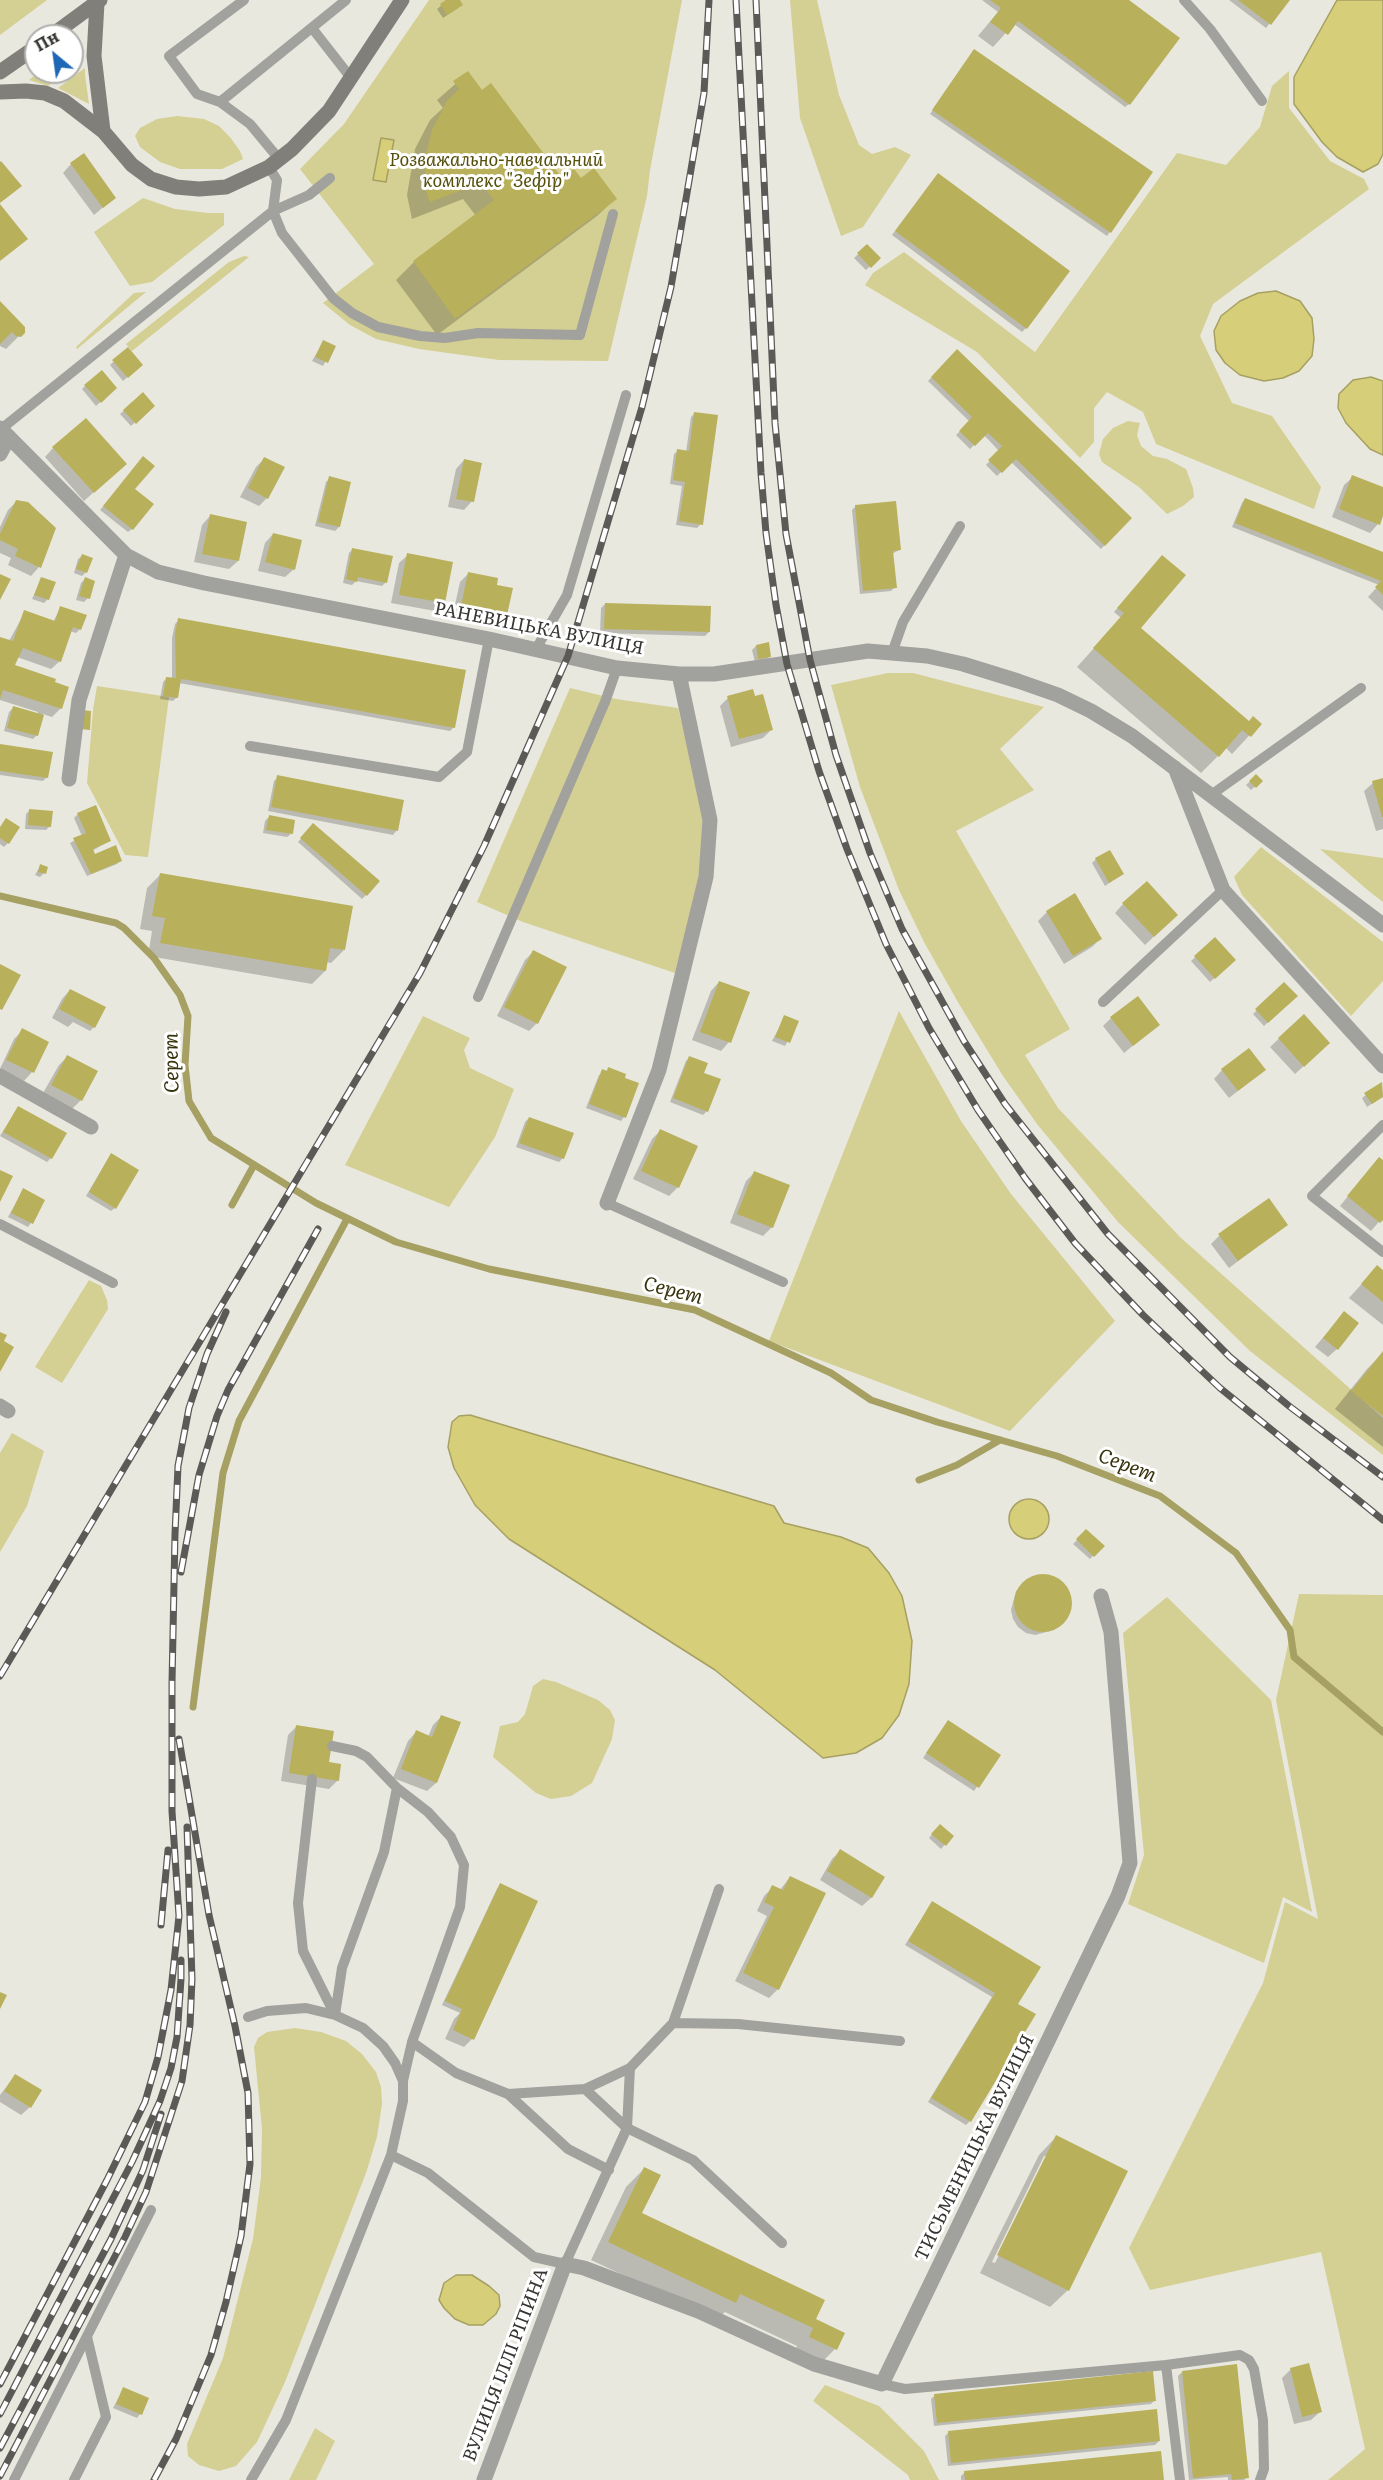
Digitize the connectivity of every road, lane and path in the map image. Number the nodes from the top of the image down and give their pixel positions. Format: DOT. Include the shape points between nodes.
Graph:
graph roads {
  1 [pos="244,0"];
  2 [pos="346,0"];
  3 [pos="402,0"];
  4 [pos="1184,0"];
  5 [pos="99,1"];
  6 [pos="67,24"];
  7 [pos="312,28"];
  8 [pos="24,55"];
  9 [pos="0,72"];
  10 [pos="351,78"];
  11 [pos="0,92"];
  12 [pos="1262,101"];
  13 [pos="220,102"];
  14 [pos="103,131"];
  15 [pos="274,163"];
  16 [pos="330,178"];
  17 [pos="273,211"];
  18 [pos="613,214"];
  19 [pos="626,395"];
  20 [pos="3,432"];
  21 [pos="0,454"];
  22 [pos="960,526"];
  23 [pos="126,555"];
  24 [pos="489,639"];
  25 [pos="536,649"];
  26 [pos="892,653"];
  27 [pos="617,668"];
  28 [pos="679,674"];
  29 [pos="1361,688"];
  30 [pos="250,746"];
  31 [pos="1175,768"];
  32 [pos="69,779"];
  33 [pos="1211,795"];
  34 [pos="1223,890"];
  35 [pos="1383,926"];
  36 [pos="478,997"];
  37 [pos="1103,1002"];
  38 [pos="1383,1066"];
  39 [pos="0,1076"];
  40 [pos="1383,1125"];
  41 [pos="91,1127"];
  42 [pos="607,1203"];
  43 [pos="0,1224"];
  44 [pos="1383,1252"];
  45 [pos="783,1282"];
  46 [pos="113,1283"];
  47 [pos="1101,1596"];
  48 [pos="332,1746"];
  49 [pos="312,1779"];
  50 [pos="397,1788"];
  51 [pos="719,1889"];
  52 [pos="335,2015"];
  53 [pos="248,2017"];
  54 [pos="673,2023"];
  55 [pos="900,2041"];
  56 [pos="412,2042"];
  57 [pos="630,2068"];
  58 [pos="403,2081"];
  59 [pos="585,2089"];
  60 [pos="508,2094"];
  61 [pos="627,2128"];
  62 [pos="391,2155"];
  63 [pos="609,2170"];
  64 [pos="151,2210"];
  65 [pos="782,2243"];
  66 [pos="565,2264"];
  67 [pos="87,2337"];
  68 [pos="1166,2365"];
  69 [pos="882,2384"];
  70 [pos="14,2480"];
  71 [pos="74,2480"];
  72 [pos="251,2480"];
  73 [pos="484,2480"];
  74 [pos="1180,2480"];
  75 [pos="1260,2480"];
  1 -- 13 [label="lane" via="169,56 197,94"];
  2 -- 7 [label="lane"];
  3 -- 10 [label="street"];
  4 -- 12 [label="lane"];
  5 -- 6 [label="street"];
  5 -- 14 [label="street" via="94,56"];
  7 -- 10 [label="lane"];
  7 -- 13 [label="lane"];
  8 -- 9 [label="street"];
  10 -- 15 [label="street" via="329,111"];
  11 -- 14 [label="street" via="45,93 63,100"];
  13 -- 15 [label="lane" via="250,124"];
  14 -- 15 [label="street" via="132,165 151,179 176,187 226,187"];
  15 -- 17 [label="lane" via="277,180"];
  16 -- 17 [label="lane" via="309,195"];
  17 -- 18 [label="lane" via="288,242 333,298 352,313 378,327 445,338 478,333 580,335"];
  17 -- 20 [label="lane"];
  19 -- 25 [label="lane" via="567,595"];
  20 -- 21 [label="street"];
  20 -- 23 [label="street, РАНЕВИЦЬКА ВУЛИЦЯ"];
  22 -- 26 [label="lane" via="903,622"];
  23 -- 24 [label="street, РАНЕВИЦЬКА ВУЛИЦЯ" via="158,572 204,583"];
  23 -- 32 [label="street" via="79,700"];
  24 -- 25 [label="street, РАНЕВИЦЬКА ВУЛИЦЯ"];
  24 -- 30 [label="lane" via="467,752 439,777"];
  25 -- 27 [label="street, РАНЕВИЦЬКА ВУЛИЦЯ"];
  26 -- 28 [label="street, РАНЕВИЦЬКА ВУЛИЦЯ" via="867,651 714,674"];
  26 -- 31 [label="street, РАНЕВИЦЬКА ВУЛИЦЯ" via="963,664 1058,695 1132,736"];
  27 -- 28 [label="street, РАНЕВИЦЬКА ВУЛИЦЯ"];
  27 -- 36 [label="lane"];
  28 -- 42 [label="street" via="710,820 706,877 659,1070"];
  29 -- 33 [label="lane"];
  31 -- 33 [label="street, РАНЕВИЦЬКА ВУЛИЦЯ"];
  31 -- 34 [label="street"];
  33 -- 35 [label="street, РАНЕВИЦЬКА ВУЛИЦЯ"];
  34 -- 37 [label="lane"];
  34 -- 38 [label="street"];
  39 -- 41 [label="street"];
  40 -- 44 [label="lane" via="1312,1196"];
  42 -- 45 [label="lane"];
  43 -- 46 [label="lane"];
  47 -- 69 [label="street, ТИСЬМЕНИЦЬКА ВУЛИЦЯ" via="1111,1632 1130,1863 1118,1896"];
  48 -- 50 [label="lane" via="367,1757"];
  49 -- 52 [label="lane" via="298,1904 303,1951"];
  50 -- 52 [label="lane" via="384,1852 342,1968"];
  50 -- 56 [label="lane" via="428,1812 451,1837 464,1865 460,1907"];
  51 -- 54 [label="lane"];
  52 -- 53 [label="lane" via="306,2008 267,2011"];
  52 -- 58 [label="lane" via="363,2028 383,2046"];
  54 -- 55 [label="lane" via="738,2024"];
  54 -- 57 [label="lane"];
  56 -- 58 [label="lane"];
  56 -- 60 [label="lane" via="456,2073"];
  57 -- 59 [label="lane"];
  57 -- 61 [label="lane"];
  58 -- 62 [label="lane" via="403,2101"];
  59 -- 60 [label="lane"];
  59 -- 61 [label="lane"];
  60 -- 63 [label="lane" via="568,2149"];
  61 -- 63 [label="lane"];
  61 -- 65 [label="lane" via="693,2160"];
  62 -- 66 [label="lane" via="428,2173 534,2257"];
  62 -- 72 [label="lane" via="286,2420"];
  63 -- 66 [label="lane"];
  64 -- 67 [label="lane"];
  66 -- 69 [label="street" via="698,2311 814,2364"];
  66 -- 73 [label="street, ВУЛИЦЯ ІЛЛІ РІПИНА"];
  67 -- 70 [label="lane"];
  67 -- 71 [label="lane" via="106,2417"];
  68 -- 69 [label="lane" via="905,2389"];
  68 -- 74 [label="lane"];
  68 -- 75 [label="lane" via="1240,2355 1248,2360 1254,2369 1263,2420 1264,2469"];
}
